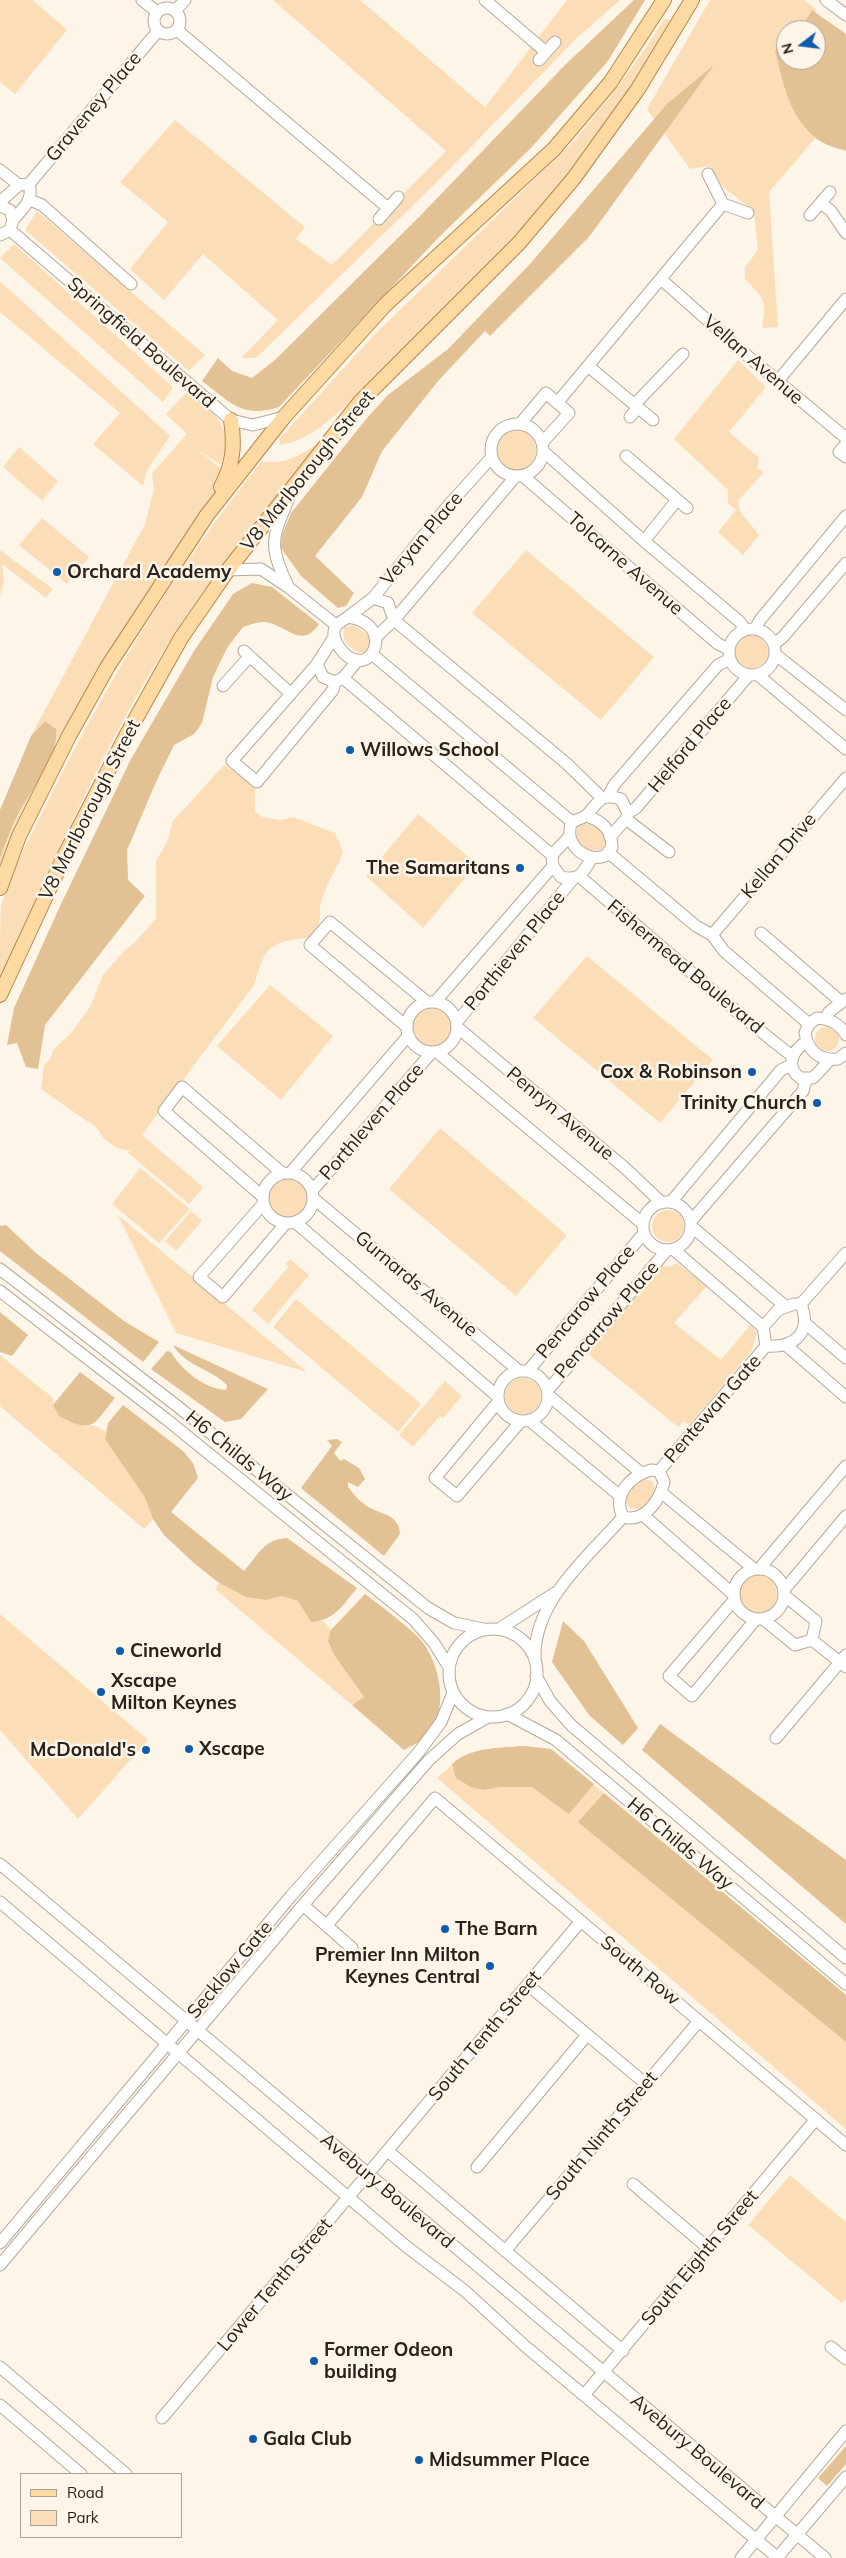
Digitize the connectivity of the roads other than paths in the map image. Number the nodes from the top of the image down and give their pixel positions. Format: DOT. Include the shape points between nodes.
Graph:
graph roads {
  1 [pos="142,0"];
  2 [pos="185,0"];
  3 [pos="485,0"];
  4 [pos="692,0"];
  5 [pos="826,0"];
  6 [pos="662,4"];
  7 [pos="176,10"];
  8 [pos="157,12"];
  9 [pos="844,14"];
  10 [pos="177,30"];
  11 [pos="158,31"];
  12 [pos="556,42"];
  13 [pos="0,170"];
  14 [pos="708,174"];
  15 [pos="24,184"];
  16 [pos="830,192"];
  17 [pos="398,197"];
  18 [pos="30,200"];
  19 [pos="821,203"];
  20 [pos="0,204"];
  21 [pos="723,204"];
  22 [pos="388,208"];
  23 [pos="748,213"];
  24 [pos="810,215"];
  25 [pos="379,219"];
  26 [pos="8,228"];
  27 [pos="846,233"];
  28 [pos="662,280"];
  29 [pos="131,284"];
  30 [pos="846,299"];
  31 [pos="683,354"];
  32 [pos="588,366"];
  33 [pos="777,382"];
  34 [pos="557,403"];
  35 [pos="636,405"];
  36 [pos="284,417"];
  37 [pos="630,417"];
  38 [pos="231,420"];
  39 [pos="653,420"];
  40 [pos="520,424"];
  41 [pos="846,438"];
  42 [pos="846,444"];
  43 [pos="542,447"];
  44 [pos="626,456"];
  45 [pos="846,457"];
  46 [pos="491,458"];
  47 [pos="519,476"];
  48 [pos="294,487"];
  49 [pos="677,500"];
  50 [pos="687,508"];
  51 [pos="208,515"];
  52 [pos="846,516"];
  53 [pos="644,541"];
  54 [pos="846,563"];
  55 [pos="228,570"];
  56 [pos="288,587"];
  57 [pos="373,598"];
  58 [pos="348,617"];
  59 [pos="394,620"];
  60 [pos="336,625"];
  61 [pos="750,630"];
  62 [pos="334,637"];
  63 [pos="376,638"];
  64 [pos="774,649"];
  65 [pos="729,654"];
  66 [pos="373,655"];
  67 [pos="358,660"];
  68 [pos="317,664"];
  69 [pos="754,675"];
  70 [pos="339,680"];
  71 [pos="224,686"];
  72 [pos="290,693"];
  73 [pos="846,710"];
  74 [pos="846,749"];
  75 [pos="846,778"];
  76 [pos="606,796"];
  77 [pos="586,816"];
  78 [pos="627,816"];
  79 [pos="572,822"];
  80 [pos="610,837"];
  81 [pos="570,838"];
  82 [pos="669,852"];
  83 [pos="609,853"];
  84 [pos="592,858"];
  85 [pos="552,860"];
  86 [pos="576,878"];
  87 [pos="0,888"];
  88 [pos="761,933"];
  89 [pos="712,935"];
  90 [pos="0,995"];
  91 [pos="843,1000"];
  92 [pos="431,1002"];
  93 [pos="825,1019"];
  94 [pos="809,1024"];
  95 [pos="457,1025"];
  96 [pos="408,1031"];
  97 [pos="846,1035"];
  98 [pos="807,1041"];
  99 [pos="434,1052"];
  100 [pos="846,1054"];
  101 [pos="830,1060"];
  102 [pos="792,1061"];
  103 [pos="806,1080"];
  104 [pos="286,1173"];
  105 [pos="313,1194"];
  106 [pos="263,1200"];
  107 [pos="666,1202"];
  108 [pos="291,1223"];
  109 [pos="691,1224"];
  110 [pos="643,1228"];
  111 [pos="670,1250"];
  112 [pos="846,1253"];
  113 [pos="0,1269"];
  114 [pos="0,1291"];
  115 [pos="801,1304"];
  116 [pos="785,1306"];
  117 [pos="806,1324"];
  118 [pos="763,1327"];
  119 [pos="766,1346"];
  120 [pos="787,1346"];
  121 [pos="846,1358"];
  122 [pos="524,1371"];
  123 [pos="548,1392"];
  124 [pos="846,1397"];
  125 [pos="498,1399"];
  126 [pos="525,1421"];
  127 [pos="846,1466"];
  128 [pos="659,1472"];
  129 [pos="641,1473"];
  130 [pos="662,1493"];
  131 [pos="620,1496"];
  132 [pos="643,1515"];
  133 [pos="846,1516"];
  134 [pos="623,1517"];
  135 [pos="757,1569"];
  136 [pos="559,1590"];
  137 [pos="784,1592"];
  138 [pos="734,1597"];
  139 [pos="760,1619"];
  140 [pos="484,1629"];
  141 [pos="499,1629"];
  142 [pos="812,1640"];
  143 [pos="844,1661"];
  144 [pos="536,1663"];
  145 [pos="449,1667"];
  146 [pos="536,1676"];
  147 [pos="453,1693"];
  148 [pos="507,1714"];
  149 [pos="488,1717"];
  150 [pos="776,1738"];
  151 [pos="0,1864"];
  152 [pos="0,1902"];
  153 [pos="303,1905"];
  154 [pos="581,1921"];
  155 [pos="327,1925"];
  156 [pos="352,1948"];
  157 [pos="846,1958"];
  158 [pos="846,1984"];
  159 [pos="528,1985"];
  160 [pos="187,2021"];
  161 [pos="699,2021"];
  162 [pos="198,2030"];
  163 [pos="587,2035"];
  164 [pos="168,2044"];
  165 [pos="178,2053"];
  166 [pos="646,2084"];
  167 [pos="816,2119"];
  168 [pos="846,2145"];
  169 [pos="388,2151"];
  170 [pos="477,2167"];
  171 [pos="368,2175"];
  172 [pos="633,2184"];
  173 [pos="349,2198"];
  174 [pos="0,2243"];
  175 [pos="708,2248"];
  176 [pos="505,2251"];
  177 [pos="0,2265"];
  178 [pos="832,2347"];
  179 [pos="623,2351"];
  180 [pos="846,2359"];
  181 [pos="0,2367"];
  182 [pos="603,2373"];
  183 [pos="584,2395"];
  184 [pos="0,2405"];
  185 [pos="162,2418"];
  186 [pos="846,2431"];
  187 [pos="81,2473"];
  188 [pos="125,2473"];
  189 [pos="846,2477"];
  190 [pos="774,2517"];
  191 [pos="797,2535"];
  192 [pos="755,2540"];
  193 [pos="741,2558"];
  194 [pos="778,2558"];
  195 [pos="824,2558"];
  1 -- 8 [label="street"];
  2 -- 7 [label="street"];
  3 -- 12 [label="street" via="543,56"];
  4 -- 48 [label="main road, V8 Marlborough Street" via="638,89 574,178 519,243 360,402"];
  5 -- 9 [label="street"];
  6 -- 36 [label="main road" via="610,83 554,149 386,304"];
  7 -- 8 [label="street" via="168,7"];
  7 -- 10 [label="street" via="181,20"];
  8 -- 11 [label="street" via="154,20"];
  10 -- 11 [label="street" via="166,34"];
  10 -- 22 [label="street"];
  11 -- 15 [label="street, Graveney Place"];
  13 -- 15 [label="street"];
  14 -- 21 [label="street"];
  15 -- 18 [label="street" via="32,192"];
  15 -- 20 [label="street, Graveney Place"];
  16 -- 19 [label="street"];
  17 -- 22 [label="street"];
  18 -- 26 [label="street"];
  18 -- 29 [label="street, Springfield Boulevard" via="42,205"];
  19 -- 24 [label="street"];
  19 -- 27 [label="street" via="831,211"];
  20 -- 26 [label="street, Springfield Boulevard" via="10,210"];
  21 -- 23 [label="street"];
  21 -- 28 [label="street"];
  22 -- 25 [label="street"];
  26 -- 38 [label="street, Springfield Boulevard"];
  28 -- 32 [label="street"];
  28 -- 33 [label="street, Vellan Avenue"];
  30 -- 33 [label="street"];
  31 -- 35 [label="street"];
  32 -- 34 [label="street"];
  32 -- 35 [label="street"];
  33 -- 41 [label="street, Vellan Avenue"];
  34 -- 40 [label="street" via="546,394"];
  34 -- 43 [label="street, Veryan Place" via="569,413"];
  35 -- 37 [label="street"];
  35 -- 39 [label="street"];
  36 -- 38 [label="street, Springfield Boulevard" via="252,424"];
  36 -- 51 [label="main road"];
  38 -- 51 [label="main road" via="234,439 230,471"];
  40 -- 43 [label="street" via="534,430"];
  40 -- 46 [label="street" via="508,426 496,434 490,448"];
  42 -- 45 [label="street" via="839,452"];
  43 -- 47 [label="street, Veryan Place" via="537,467"];
  43 -- 53 [label="street, Tolcarne Avenue"];
  44 -- 49 [label="street"];
  46 -- 47 [label="street" via="499,470"];
  46 -- 57 [label="street, Veryan Place"];
  47 -- 59 [label="street, Veryan Place"];
  47 -- 65 [label="street, Tolcarne Avenue"];
  48 -- 55 [label="main road, V8 Marlborough Street"];
  48 -- 56 [label="street" via="275,530 275,559"];
  49 -- 50 [label="street"];
  49 -- 53 [label="street, Tolcarne Avenue"];
  51 -- 87 [label="main road" via="108,666 70,734 19,836"];
  52 -- 61 [label="street, Helford Place"];
  53 -- 61 [label="street, Tolcarne Avenue"];
  54 -- 64 [label="street, Helford Place"];
  55 -- 56 [label="street" via="261,569"];
  55 -- 90 [label="main road, V8 Marlborough Street" via="181,638 126,736 65,855"];
  56 -- 60 [label="street"];
  57 -- 58 [label="street, Veryan Place"];
  57 -- 59 [label="street" via="388,603"];
  58 -- 60 [label="street"];
  58 -- 63 [label="street" via="365,622"];
  59 -- 63 [label="street, Veryan Place"];
  59 -- 76 [label="street"];
  60 -- 62 [label="street"];
  61 -- 64 [label="street" via="769,637"];
  61 -- 65 [label="street, Helford Place" via="732,641"];
  62 -- 67 [label="street" via="339,648"];
  62 -- 68 [label="street"];
  63 -- 66 [label="street"];
  64 -- 69 [label="street, Helford Place" via="770,667"];
  64 -- 73 [label="street"];
  65 -- 69 [label="street" via="737,670"];
  65 -- 76 [label="street, Helford Place"];
  66 -- 67 [label="street"];
  66 -- 79 [label="street"];
  67 -- 70 [label="street"];
  68 -- 70 [label="street" via="323,677"];
  68 -- 72 [label="street"];
  69 -- 74 [label="street"];
  69 -- 78 [label="street, Helford Place"];
  70 -- 72 [label="street" via="257,782 232,761"];
  70 -- 85 [label="street"];
  71 -- 72 [label="street" via="246,654"];
  75 -- 89 [label="street, Kellan Drive"];
  76 -- 77 [label="street, Helford Place"];
  76 -- 78 [label="street" via="622,799"];
  77 -- 79 [label="street"];
  77 -- 80 [label="street" via="601,823"];
  78 -- 80 [label="street, Helford Place"];
  78 -- 82 [label="street"];
  79 -- 81 [label="street"];
  80 -- 83 [label="street" via="612,847"];
  81 -- 84 [label="street" via="579,851"];
  81 -- 85 [label="street"];
  83 -- 84 [label="street"];
  83 -- 89 [label="street, Fishermead Boulevard" via="696,926"];
  84 -- 86 [label="street, Porthieven Place"];
  85 -- 86 [label="street, Fishermead Boulevard" via="561,877"];
  85 -- 92 [label="street"];
  86 -- 95 [label="street, Porthieven Place"];
  86 -- 102 [label="street, Fishermead Boulevard"];
  88 -- 91 [label="street"];
  89 -- 94 [label="street, Fishermead Boulevard" via="724,951"];
  91 -- 93 [label="street" via="828,1012"];
  92 -- 95 [label="street" via="449,1008"];
  92 -- 96 [label="street" via="413,1011"];
  92 -- 96 [label="street" via="330,922 310,945"];
  93 -- 94 [label="street" via="816,1018"];
  93 -- 97 [label="street" via="835,1022"];
  94 -- 98 [label="street" via="805,1033"];
  95 -- 99 [label="street" via="452,1043"];
  95 -- 107 [label="street, Penryn Avenue"];
  96 -- 99 [label="street" via="418,1048"];
  96 -- 104 [label="street, Porthleven Place"];
  98 -- 101 [label="street" via="812,1051"];
  98 -- 102 [label="street" via="799,1046"];
  99 -- 105 [label="street, Porthleven Place"];
  99 -- 110 [label="street, Penryn Avenue"];
  100 -- 101 [label="street"];
  101 -- 103 [label="street" via="813,1078"];
  102 -- 103 [label="street, Fishermead Boulevard" via="793,1073"];
  102 -- 107 [label="street"];
  103 -- 109 [label="street" via="803,1091"];
  104 -- 105 [label="street" via="304,1178"];
  104 -- 106 [label="street" via="268,1181"];
  104 -- 106 [label="street" via="182,1087 164,1111"];
  105 -- 108 [label="street" via="308,1212"];
  105 -- 122 [label="street, Gurnards Avenue"];
  106 -- 108 [label="street" via="272,1217"];
  106 -- 108 [label="street" via="199,1277 223,1297"];
  107 -- 109 [label="street" via="684,1209"];
  107 -- 110 [label="street" via="649,1210"];
  108 -- 125 [label="street, Gurnards Avenue"];
  109 -- 111 [label="street" via="686,1241"];
  109 -- 116 [label="street"];
  110 -- 111 [label="street" via="652,1245"];
  110 -- 122 [label="street, Pencarow Place"];
  111 -- 118 [label="street"];
  111 -- 123 [label="street, Pencarrow Place"];
  112 -- 115 [label="street"];
  113 -- 140 [label="street, H6 Childs Way" via="178,1406 428,1608 454,1623"];
  114 -- 145 [label="street, H6 Childs Way" via="166,1419 413,1619"];
  115 -- 116 [label="street"];
  115 -- 117 [label="street"];
  116 -- 118 [label="street" via="774,1313"];
  117 -- 120 [label="street"];
  117 -- 121 [label="street"];
  118 -- 119 [label="street"];
  119 -- 120 [label="street"];
  119 -- 128 [label="street, Pentewan Gate"];
  120 -- 124 [label="street"];
  122 -- 123 [label="street" via="541,1378"];
  122 -- 125 [label="street" via="501,1382"];
  123 -- 126 [label="street" via="543,1411"];
  123 -- 129 [label="street"];
  125 -- 126 [label="street" via="506,1415"];
  125 -- 126 [label="street" via="435,1478 457,1496"];
  126 -- 131 [label="street"];
  127 -- 135 [label="street"];
  128 -- 129 [label="street"];
  128 -- 130 [label="street" via="664,1482"];
  129 -- 131 [label="street" via="631,1479"];
  130 -- 132 [label="street"];
  130 -- 135 [label="street"];
  131 -- 134 [label="street"];
  132 -- 134 [label="street" via="629,1519"];
  132 -- 138 [label="street"];
  133 -- 137 [label="street"];
  134 -- 136 [label="street"];
  135 -- 137 [label="street" via="775,1575"];
  135 -- 138 [label="street" via="741,1576"];
  136 -- 141 [label="street"];
  136 -- 144 [label="street" via="540,1624 535,1641"];
  137 -- 139 [label="street" via="778,1611"];
  137 -- 142 [label="street" via="816,1622"];
  138 -- 139 [label="street" via="742,1613"];
  138 -- 139 [label="street" via="669,1676 692,1696"];
  139 -- 142 [label="street" via="795,1645"];
  140 -- 141 [label="street"];
  140 -- 145 [label="street" via="470,1635 456,1648"];
  141 -- 144 [label="street" via="518,1637"];
  142 -- 143 [label="street"];
  143 -- 150 [label="street"];
  144 -- 146 [label="street"];
  145 -- 147 [label="street"];
  146 -- 148 [label="street" via="532,1692 520,1707"];
  146 -- 157 [label="street, H6 Childs Way" via="550,1701 571,1726"];
  147 -- 149 [label="street" via="462,1705"];
  147 -- 160 [label="street, Secklow Gate" via="440,1722 418,1753"];
  148 -- 149 [label="street"];
  148 -- 158 [label="street, H6 Childs Way" via="556,1740"];
  149 -- 153 [label="street, Secklow Gate" via="458,1734 429,1760"];
  151 -- 160 [label="street, Avebury Boulevard"];
  152 -- 164 [label="street, Avebury Boulevard"];
  153 -- 155 [label="street"];
  153 -- 162 [label="street, Secklow Gate"];
  154 -- 155 [label="street, South Row" via="435,1798"];
  154 -- 159 [label="street, South Tenth Street"];
  154 -- 161 [label="street, South Row"];
  155 -- 156 [label="street"];
  159 -- 163 [label="street"];
  159 -- 169 [label="street, South Tenth Street"];
  160 -- 162 [label="street, Avebury Boulevard"];
  160 -- 164 [label="street, Secklow Gate"];
  161 -- 166 [label="street, South Ninth Street"];
  161 -- 167 [label="street, South Row"];
  162 -- 165 [label="street, Secklow Gate"];
  162 -- 171 [label="street, Avebury Boulevard"];
  163 -- 166 [label="street"];
  163 -- 170 [label="street"];
  164 -- 165 [label="street, Avebury Boulevard"];
  164 -- 174 [label="street, Secklow Gate"];
  165 -- 173 [label="street, Avebury Boulevard"];
  165 -- 177 [label="street"];
  166 -- 176 [label="street, South Ninth Street"];
  167 -- 168 [label="street, South Row"];
  167 -- 175 [label="street, South Eighth Street"];
  169 -- 171 [label="street, Lower Tenth Street"];
  169 -- 176 [label="street"];
  171 -- 173 [label="street, Lower Tenth Street"];
  171 -- 182 [label="street, Avebury Boulevard"];
  172 -- 175 [label="street"];
  173 -- 183 [label="street, Avebury Boulevard" via="465,2291"];
  173 -- 185 [label="street, Lower Tenth Street"];
  175 -- 179 [label="street, South Eighth Street"];
  176 -- 179 [label="street"];
  178 -- 180 [label="street"];
  179 -- 182 [label="street, South Eighth Street"];
  181 -- 188 [label="street"];
  182 -- 183 [label="street, South Eighth Street"];
  182 -- 190 [label="street, Avebury Boulevard"];
  183 -- 192 [label="street, Avebury Boulevard"];
  184 -- 187 [label="street"];
  186 -- 190 [label="street"];
  189 -- 191 [label="street"];
  190 -- 191 [label="street, Avebury Boulevard"];
  190 -- 192 [label="street"];
  191 -- 194 [label="street"];
  191 -- 195 [label="street"];
  192 -- 193 [label="street"];
  192 -- 194 [label="street, Avebury Boulevard"];
}
